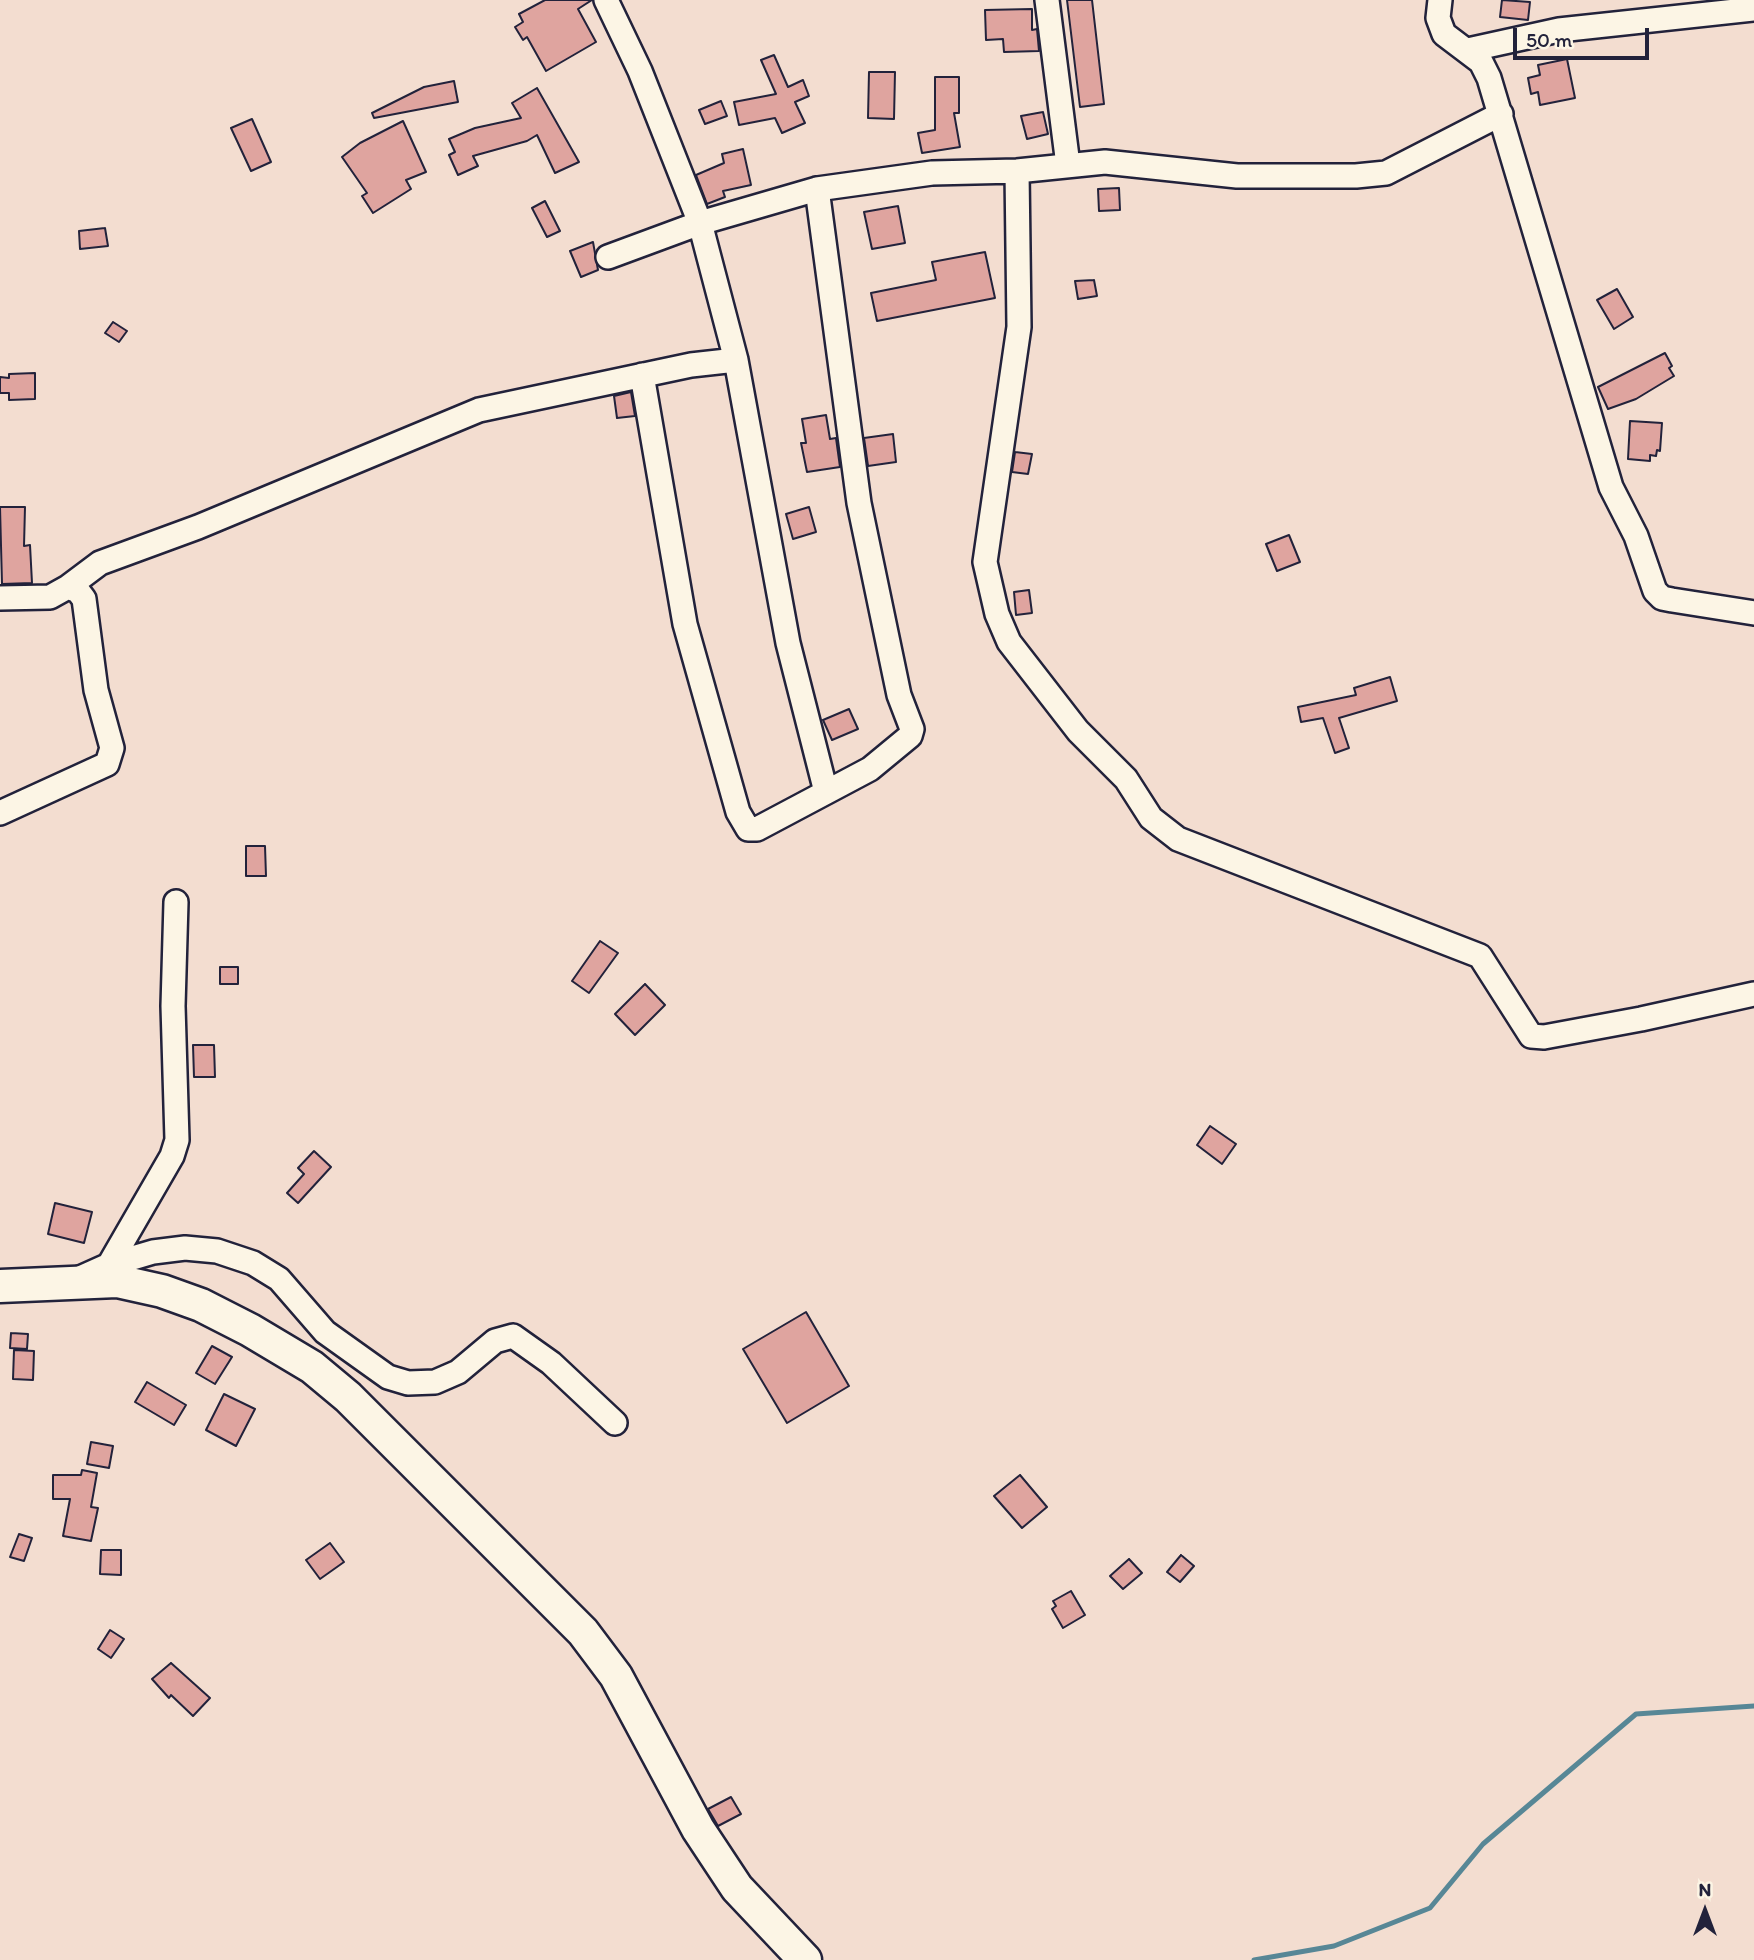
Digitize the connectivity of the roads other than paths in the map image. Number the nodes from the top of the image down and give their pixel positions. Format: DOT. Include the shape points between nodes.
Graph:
graph roads {
  1 [pos="606,0"];
  2 [pos="1047,0"];
  3 [pos="1440,0"];
  4 [pos="1754,9"];
  5 [pos="1468,50"];
  6 [pos="1501,114"];
  7 [pos="1068,166"];
  8 [pos="1017,171"];
  9 [pos="817,189"];
  10 [pos="700,223"];
  11 [pos="608,257"];
  12 [pos="736,360"];
  13 [pos="642,375"];
  14 [pos="68,587"];
  15 [pos="0,598"];
  16 [pos="1754,613"];
  17 [pos="826,792"];
  18 [pos="0,813"];
  19 [pos="176,902"];
  20 [pos="1754,994"];
  21 [pos="109,1265"];
  22 [pos="74,1281"];
  23 [pos="0,1286"];
  24 [pos="615,1423"];
  25 [pos="805,1960"];
  1 -- 10 [label="street" via="640,71"];
  2 -- 7 [label="street"];
  3 -- 5 [label="street" via="1438,18 1444,34"];
  4 -- 5 [label="street" via="1547,32"];
  5 -- 6 [label="street" via="1481,62"];
  6 -- 7 [label="street" via="1386,173 1237,176 1105,162"];
  6 -- 16 [label="street" via="1611,487 1636,536 1655,591 1661,598"];
  7 -- 8 [label="street"];
  8 -- 9 [label="street" via="932,173"];
  8 -- 20 [label="street" via="1019,327 985,562 1009,642 1078,731 1126,779 1151,818 1178,839 1479,956 1531,1036 1641,1019"];
  9 -- 10 [label="street"];
  9 -- 17 [label="street" via="859,503 899,695 912,729 910,736 870,769"];
  10 -- 11 [label="street"];
  10 -- 12 [label="street"];
  12 -- 13 [label="street"];
  12 -- 17 [label="street" via="788,643"];
  13 -- 14 [label="street" via="479,410 100,563"];
  13 -- 17 [label="street" via="685,624 742,823 748,830 757,830"];
  14 -- 15 [label="street" via="38,599"];
  14 -- 18 [label="street" via="84,599 96,690 112,748 107,764"];
  19 -- 21 [label="street" via="177,1140"];
  21 -- 22 [label="street"];
  21 -- 24 [label="street" via="186,1248 217,1251 253,1263 279,1279 325,1332 376,1370 408,1383 435,1382 458,1372 495,1340 513,1336 551,1363"];
  22 -- 23 [label="street"];
  22 -- 25 [label="street" via="117,1281 201,1305 312,1367 348,1397 583,1632 616,1676 698,1829 737,1888"];
}
